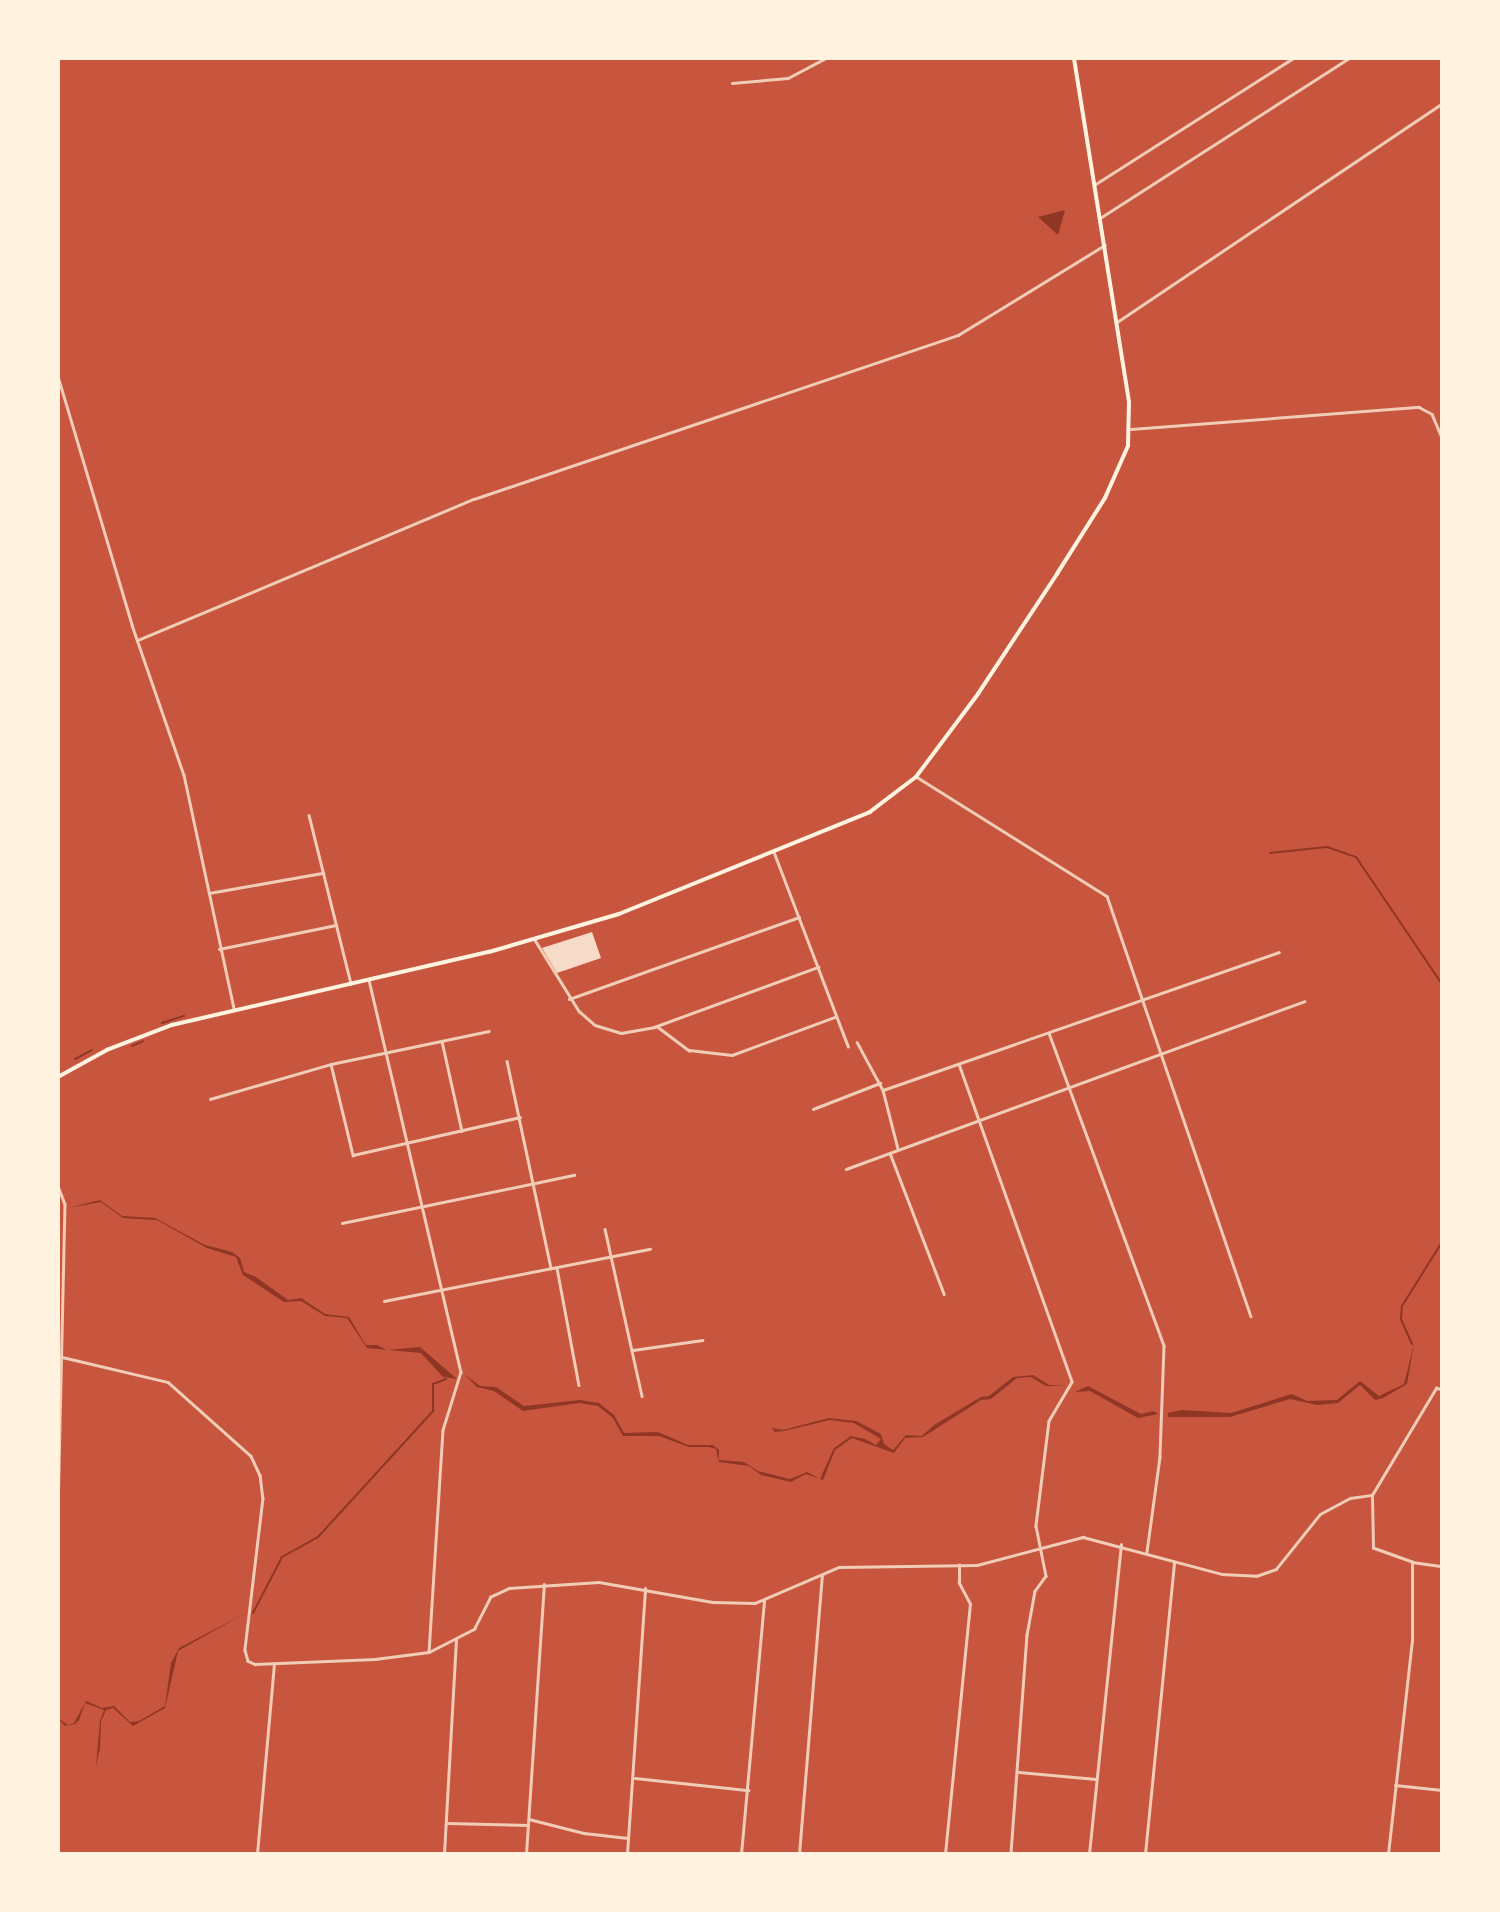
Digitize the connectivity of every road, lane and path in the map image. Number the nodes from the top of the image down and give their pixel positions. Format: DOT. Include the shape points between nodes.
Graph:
graph roads {
  1 [pos="826,58"];
  2 [pos="1074,58"];
  3 [pos="1293,58"];
  4 [pos="1349,58"];
  5 [pos="732,83"];
  6 [pos="1442,104"];
  7 [pos="1094,185"];
  8 [pos="1100,218"];
  9 [pos="1105,246"];
  10 [pos="1117,322"];
  11 [pos="58,376"];
  12 [pos="1131,429"];
  13 [pos="1442,437"];
  14 [pos="138,640"];
  15 [pos="916,777"];
  16 [pos="309,815"];
  17 [pos="774,852"];
  18 [pos="324,873"];
  19 [pos="209,893"];
  20 [pos="799,917"];
  21 [pos="337,925"];
  22 [pos="534,940"];
  23 [pos="219,949"];
  24 [pos="1279,952"];
  25 [pos="818,967"];
  26 [pos="369,980"];
  27 [pos="351,984"];
  28 [pos="569,999"];
  29 [pos="1140,1001"];
  30 [pos="1304,1001"];
  31 [pos="233,1007"];
  32 [pos="836,1017"];
  33 [pos="654,1027"];
  34 [pos="489,1031"];
  35 [pos="1049,1033"];
  36 [pos="442,1041"];
  37 [pos="857,1042"];
  38 [pos="848,1045"];
  39 [pos="386,1053"];
  40 [pos="1159,1055"];
  41 [pos="507,1061"];
  42 [pos="331,1064"];
  43 [pos="959,1064"];
  44 [pos="58,1077"];
  45 [pos="880,1083"];
  46 [pos="1069,1088"];
  47 [pos="883,1090"];
  48 [pos="210,1098"];
  49 [pos="813,1109"];
  50 [pos="520,1117"];
  51 [pos="979,1121"];
  52 [pos="462,1130"];
  53 [pos="407,1143"];
  54 [pos="899,1150"];
  55 [pos="890,1153"];
  56 [pos="846,1169"];
  57 [pos="575,1175"];
  58 [pos="535,1183"];
  59 [pos="58,1186"];
  60 [pos="422,1206"];
  61 [pos="342,1223"];
  62 [pos="605,1229"];
  63 [pos="650,1249"];
  64 [pos="611,1256"];
  65 [pos="557,1267"];
  66 [pos="551,1268"];
  67 [pos="442,1290"];
  68 [pos="944,1294"];
  69 [pos="384,1301"];
  70 [pos="1251,1316"];
  71 [pos="702,1340"];
  72 [pos="631,1350"];
  73 [pos="58,1356"];
  74 [pos="64,1356"];
  75 [pos="579,1385"];
  76 [pos="1442,1389"];
  77 [pos="642,1396"];
  78 [pos="1372,1495"];
  79 [pos="58,1511"];
  80 [pos="1121,1545"];
  81 [pos="1040,1547"];
  82 [pos="1147,1552"];
  83 [pos="1174,1562"];
  84 [pos="1412,1562"];
  85 [pos="959,1565"];
  86 [pos="1442,1566"];
  87 [pos="822,1574"];
  88 [pos="544,1585"];
  89 [pos="645,1590"];
  90 [pos="764,1601"];
  91 [pos="456,1639"];
  92 [pos="429,1651"];
  93 [pos="274,1665"];
  94 [pos="1019,1772"];
  95 [pos="635,1778"];
  96 [pos="1097,1779"];
  97 [pos="1395,1785"];
  98 [pos="748,1790"];
  99 [pos="1442,1790"];
  100 [pos="528,1818"];
  101 [pos="446,1823"];
  102 [pos="528,1825"];
  103 [pos="628,1838"];
  104 [pos="257,1854"];
  105 [pos="444,1854"];
  106 [pos="526,1854"];
  107 [pos="627,1854"];
  108 [pos="741,1854"];
  109 [pos="799,1854"];
  110 [pos="945,1854"];
  111 [pos="1011,1854"];
  112 [pos="1089,1854"];
  113 [pos="1145,1854"];
  114 [pos="1388,1854"];
  1 -- 5 [label="street" via="788,78"];
  2 -- 7 [label="main road"];
  3 -- 7 [label="street"];
  4 -- 8 [label="street"];
  6 -- 10 [label="street"];
  7 -- 8 [label="main road"];
  8 -- 9 [label="main road"];
  9 -- 10 [label="main road"];
  9 -- 14 [label="street" via="958,335 474,499"];
  10 -- 12 [label="main road"];
  11 -- 14 [label="street"];
  12 -- 13 [label="street" via="1419,407 1432,414"];
  12 -- 15 [label="main road" via="1125,455 1105,498 978,694"];
  14 -- 19 [label="street" via="184,775"];
  15 -- 17 [label="main road" via="870,812"];
  15 -- 29 [label="street" via="1104,892"];
  16 -- 18 [label="street"];
  17 -- 20 [label="street"];
  17 -- 22 [label="main road" via="619,914"];
  18 -- 19 [label="street"];
  18 -- 21 [label="street"];
  19 -- 23 [label="street"];
  20 -- 25 [label="street"];
  20 -- 28 [label="street"];
  21 -- 23 [label="street"];
  21 -- 27 [label="street"];
  22 -- 26 [label="main road"];
  22 -- 28 [label="street"];
  23 -- 31 [label="street"];
  24 -- 29 [label="street"];
  25 -- 32 [label="street"];
  25 -- 33 [label="street"];
  26 -- 27 [label="main road"];
  26 -- 39 [label="street"];
  27 -- 31 [label="main road"];
  28 -- 33 [label="street" via="589,1021 614,1032"];
  29 -- 35 [label="street"];
  29 -- 40 [label="street"];
  30 -- 40 [label="street"];
  31 -- 44 [label="main road" via="139,1036"];
  32 -- 33 [label="street" via="732,1055 689,1050 668,1031"];
  32 -- 38 [label="street"];
  34 -- 36 [label="street"];
  35 -- 43 [label="street"];
  35 -- 46 [label="street"];
  36 -- 39 [label="street"];
  36 -- 52 [label="street"];
  37 -- 45 [label="street"];
  39 -- 42 [label="street"];
  39 -- 53 [label="street"];
  40 -- 46 [label="street"];
  40 -- 70 [label="street"];
  41 -- 50 [label="street"];
  42 -- 48 [label="street"];
  42 -- 53 [label="street" via="353,1155"];
  43 -- 47 [label="street"];
  43 -- 51 [label="street"];
  45 -- 47 [label="street"];
  45 -- 49 [label="street"];
  46 -- 51 [label="street"];
  46 -- 82 [label="street" via="1164,1346 1160,1457"];
  47 -- 54 [label="street"];
  50 -- 52 [label="street"];
  50 -- 58 [label="street"];
  51 -- 54 [label="street"];
  51 -- 81 [label="street" via="1072,1382 1049,1420 1037,1517"];
  52 -- 53 [label="street"];
  53 -- 60 [label="street"];
  54 -- 55 [label="street"];
  55 -- 56 [label="street"];
  55 -- 68 [label="street"];
  57 -- 58 [label="street"];
  58 -- 60 [label="street"];
  58 -- 66 [label="street"];
  59 -- 74 [label="street" via="65,1204"];
  60 -- 61 [label="street"];
  60 -- 67 [label="street"];
  62 -- 64 [label="street"];
  63 -- 64 [label="street"];
  64 -- 65 [label="street"];
  64 -- 72 [label="street"];
  65 -- 66 [label="street"];
  65 -- 75 [label="street"];
  66 -- 67 [label="street"];
  67 -- 69 [label="street"];
  67 -- 92 [label="street" via="461,1372 443,1430"];
  71 -- 72 [label="street"];
  72 -- 77 [label="street"];
  73 -- 74 [label="street"];
  74 -- 79 [label="street"];
  74 -- 93 [label="street" via="168,1382 251,1456 262,1483 263,1510 245,1650 251,1663"];
  76 -- 78 [label="street" via="1436,1388"];
  78 -- 83 [label="street" via="1350,1499 1320,1514 1283,1562 1267,1574 1222,1574"];
  78 -- 84 [label="street" via="1373,1548"];
  80 -- 81 [label="street" via="1083,1537"];
  80 -- 82 [label="street"];
  80 -- 96 [label="street"];
  81 -- 85 [label="street" via="980,1564"];
  81 -- 94 [label="street" via="1046,1576 1035,1591 1027,1635"];
  82 -- 83 [label="street"];
  83 -- 113 [label="street"];
  84 -- 86 [label="street"];
  84 -- 97 [label="street" via="1412,1641"];
  85 -- 87 [label="street" via="839,1567"];
  85 -- 110 [label="street" via="959,1583 970,1604"];
  87 -- 90 [label="street"];
  87 -- 109 [label="street"];
  88 -- 89 [label="street" via="599,1582"];
  88 -- 91 [label="street" via="494,1594 477,1625"];
  88 -- 100 [label="street"];
  89 -- 90 [label="street" via="712,1602"];
  89 -- 95 [label="street"];
  90 -- 98 [label="street"];
  91 -- 92 [label="street"];
  91 -- 101 [label="street"];
  92 -- 93 [label="street"];
  93 -- 104 [label="street"];
  94 -- 96 [label="street"];
  94 -- 111 [label="street"];
  95 -- 98 [label="street"];
  95 -- 103 [label="street"];
  96 -- 112 [label="street"];
  97 -- 99 [label="street"];
  97 -- 114 [label="street"];
  98 -- 108 [label="street"];
  100 -- 102 [label="street"];
  100 -- 103 [label="street" via="584,1833"];
  101 -- 102 [label="street"];
  101 -- 105 [label="street"];
  102 -- 106 [label="street"];
  103 -- 107 [label="street"];
}
